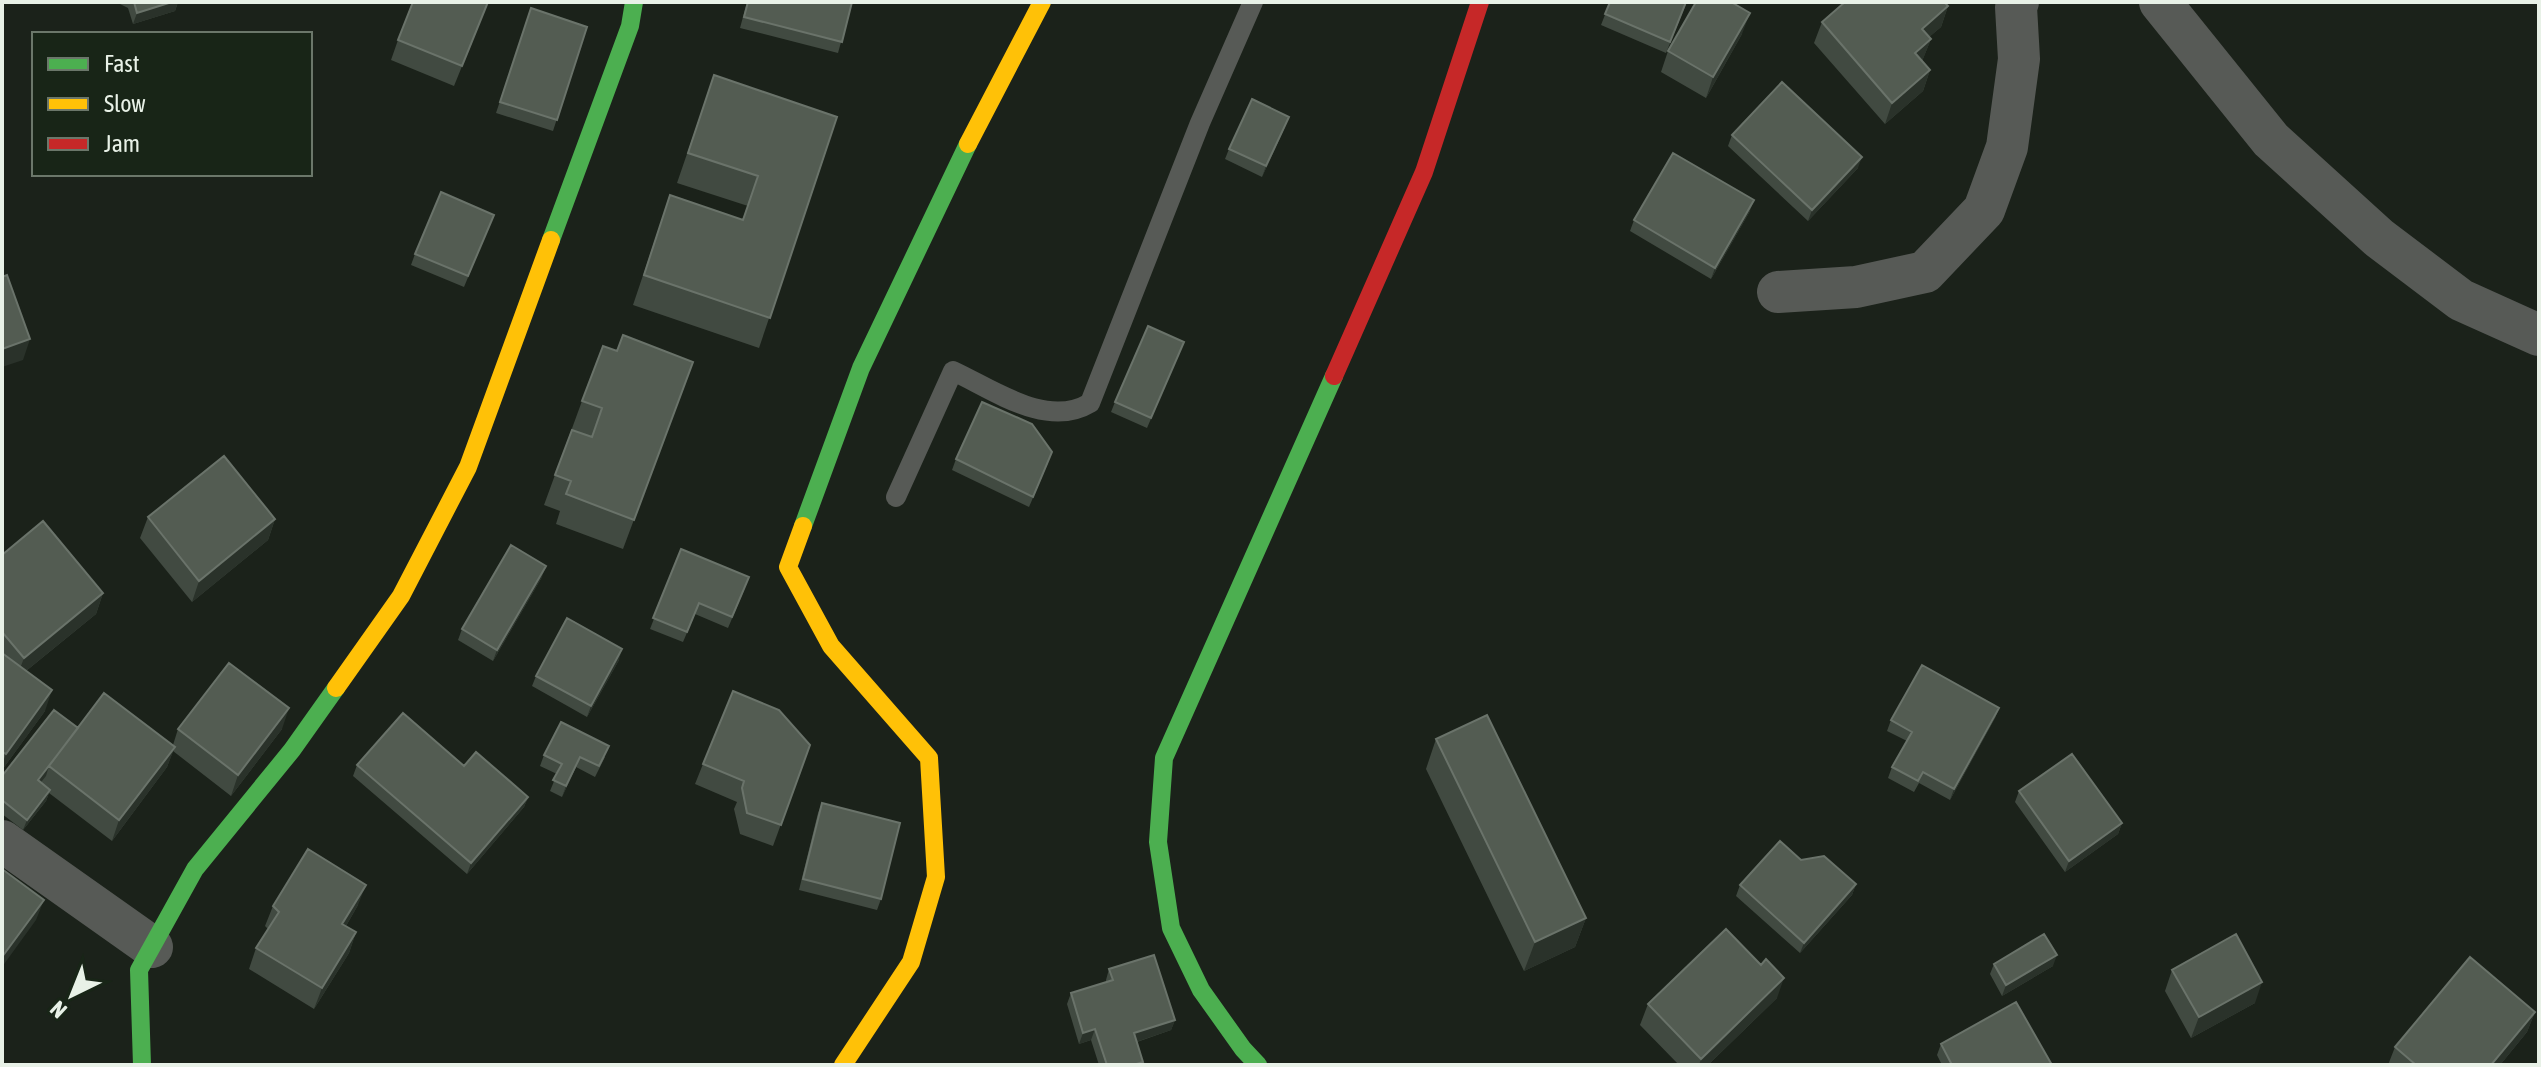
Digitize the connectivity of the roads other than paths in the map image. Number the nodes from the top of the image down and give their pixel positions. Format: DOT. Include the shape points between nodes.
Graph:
graph roads {
  1 [pos="634,2"];
  2 [pos="1042,2"];
  3 [pos="1253,2"];
  4 [pos="1480,2"];
  5 [pos="2018,2"];
  6 [pos="2160,2"];
  7 [pos="1778,292"];
  8 [pos="2539,335"];
  9 [pos="896,497"];
  10 [pos="2,841"];
  11 [pos="152,947"];
  12 [pos="142,1065"];
  13 [pos="843,1065"];
  14 [pos="1258,1065"];
  1 -- 11 [label="street" via="630,26 468,467 401,596 292,750 195,869"];
  2 -- 13 [label="street" via="990,97 861,368 788,567 831,646 929,758 936,877 911,962"];
  3 -- 9 [label="lane" via="1090,403 1077,411 1035,410 953,371"];
  4 -- 14 [label="street" via="1424,172 1164,758 1158,842 1171,928 1201,990"];
  5 -- 7 [label="street" via="2019,59 2007,147 1984,210 1925,272 1856,287"];
  6 -- 8 [label="street" via="2271,140 2379,238 2461,300"];
  10 -- 11 [label="street"];
  11 -- 12 [label="street" via="139,970"];
}
